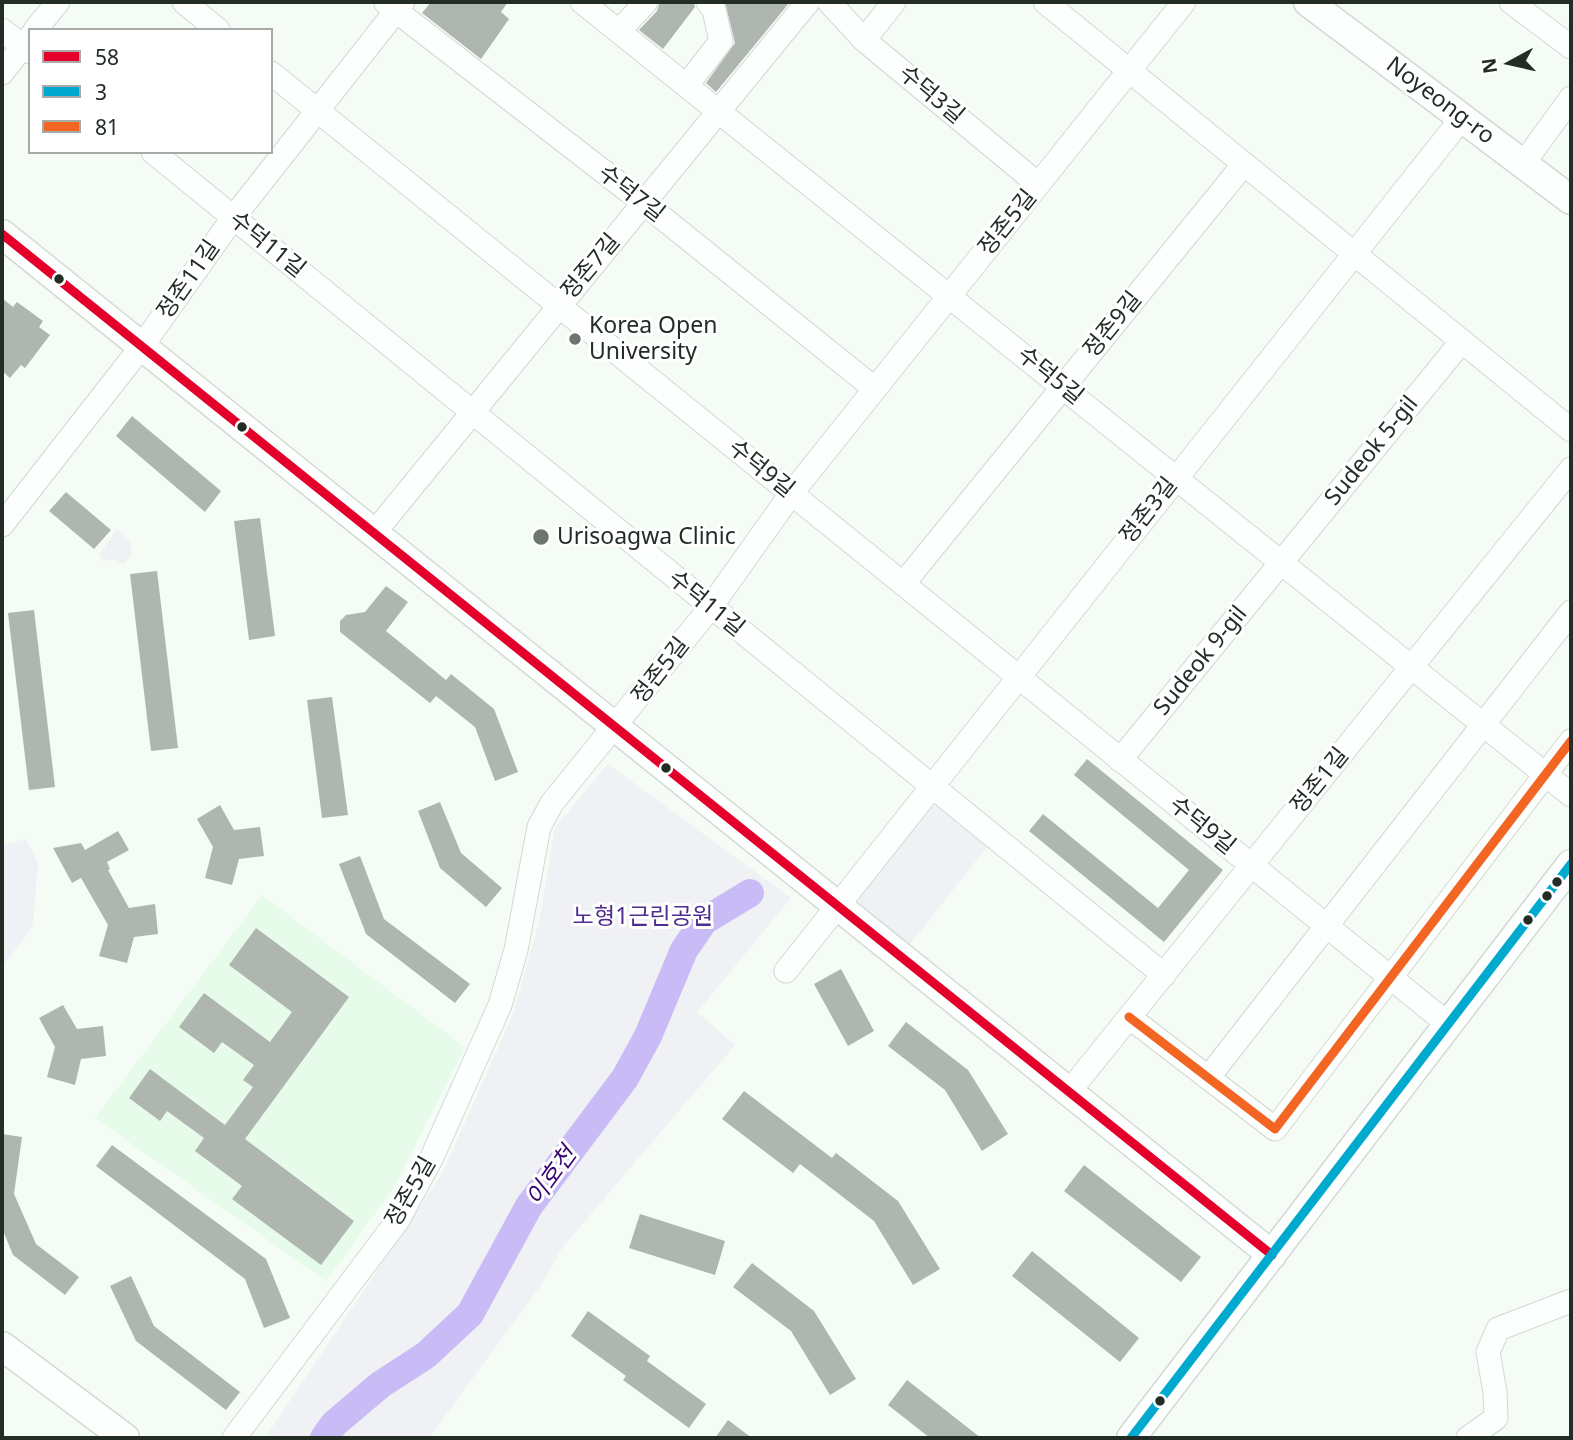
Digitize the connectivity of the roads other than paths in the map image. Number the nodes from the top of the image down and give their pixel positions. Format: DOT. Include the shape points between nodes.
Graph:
graph roads {
  1 [pos="58,2"];
  2 [pos="184,2"];
  3 [pos="582,2"];
  4 [pos="646,2"];
  5 [pos="708,2"];
  6 [pos="808,2"];
  7 [pos="828,2"];
  8 [pos="894,2"];
  9 [pos="1045,2"];
  10 [pos="1184,2"];
  11 [pos="1308,2"];
  12 [pos="1511,2"];
  13 [pos="394,5"];
  14 [pos="39,28"];
  15 [pos="216,28"];
  16 [pos="2,30"];
  17 [pos="619,31"];
  18 [pos="864,40"];
  19 [pos="28,41"];
  20 [pos="28,42"];
  21 [pos="1571,47"];
  22 [pos="1129,70"];
  23 [pos="2,73"];
  24 [pos="273,74"];
  25 [pos="687,85"];
  26 [pos="1571,98"];
  27 [pos="318,110"];
  28 [pos="719,112"];
  29 [pos="1462,118"];
  30 [pos="155,154"];
  31 [pos="1244,164"];
  32 [pos="1523,164"];
  33 [pos="1038,184"];
  34 [pos="1571,200"];
  35 [pos="644,203"];
  36 [pos="233,218"];
  37 [pos="2,234"];
  38 [pos="1353,252"];
  39 [pos="950,296"];
  40 [pos="559,305"];
  41 [pos="1462,341"];
  42 [pos="142,346"];
  43 [pos="1063,387"];
  44 [pos="875,389"];
  45 [pos="471,411"];
  46 [pos="1571,430"];
  47 [pos="1571,469"];
  48 [pos="1176,477"];
  49 [pos="791,494"];
  50 [pos="2,525"];
  51 [pos="374,533"];
  52 [pos="1282,562"];
  53 [pos="902,584"];
  54 [pos="710,608"];
  55 [pos="1571,612"];
  56 [pos="1411,668"];
  57 [pos="1018,677"];
  58 [pos="1484,726"];
  59 [pos="617,727"];
  60 [pos="1571,741"];
  61 [pos="1120,760"];
  62 [pos="1545,774"];
  63 [pos="933,784"];
  64 [pos="1571,795"];
  65 [pos="1571,864"];
  66 [pos="1251,866"];
  67 [pos="837,904"];
  68 [pos="1326,927"];
  69 [pos="786,971"];
  70 [pos="1164,975"];
  71 [pos="1390,978"];
  72 [pos="1129,1017"];
  73 [pos="1448,1024"];
  74 [pos="1208,1078"];
  75 [pos="1068,1093"];
  76 [pos="1272,1255"];
  77 [pos="1571,1301"];
  78 [pos="2,1346"];
  79 [pos="109,1434"];
  80 [pos="234,1438"];
  81 [pos="1131,1438"];
  82 [pos="1468,1438"];
  1 -- 14 [label="street"];
  2 -- 15 [label="street"];
  3 -- 17 [label="street, 수덕5길"];
  4 -- 17 [label="street"];
  5 -- 25 [label="street" via="721,41"];
  6 -- 28 [label="street, 정존7길"];
  7 -- 18 [label="street, 수덕3길"];
  8 -- 18 [label="street"];
  9 -- 22 [label="street"];
  10 -- 22 [label="street, 정존5길"];
  11 -- 29 [label="main road, Noyeong-ro"];
  12 -- 21 [label="street"];
  13 -- 27 [label="street, 정존11길"];
  13 -- 35 [label="street, 수덕7길"];
  16 -- 19 [label="street"];
  17 -- 25 [label="street, 수덕5길"];
  18 -- 33 [label="street, 수덕3길"];
  20 -- 23 [label="street"];
  22 -- 31 [label="street"];
  22 -- 33 [label="street, 정존5길"];
  24 -- 27 [label="street, 수덕9길"];
  25 -- 28 [label="street, 수덕5길"];
  26 -- 32 [label="street"];
  27 -- 36 [label="street, 정존11길"];
  27 -- 40 [label="street, 수덕9길"];
  28 -- 35 [label="street, 정존7길"];
  28 -- 39 [label="street, 수덕5길"];
  29 -- 32 [label="main road, Noyeong-ro"];
  29 -- 38 [label="street, 정존3길"];
  30 -- 36 [label="street, 수덕11길"];
  31 -- 38 [label="street"];
  31 -- 43 [label="street, 정존9길"];
  32 -- 34 [label="main road, Noyeong-ro"];
  33 -- 39 [label="street, 정존5길"];
  35 -- 40 [label="street, 정존7길"];
  35 -- 44 [label="street, 수덕7길"];
  36 -- 42 [label="street, 정존11길"];
  36 -- 45 [label="street, 수덕11길"];
  37 -- 42 [label="main road"];
  38 -- 41 [label="street"];
  38 -- 48 [label="street, 정존3길"];
  39 -- 43 [label="street, 수덕5길"];
  39 -- 44 [label="street, 정존5길"];
  40 -- 45 [label="street, 정존7길"];
  40 -- 49 [label="street, 수덕9길"];
  41 -- 46 [label="street"];
  41 -- 52 [label="street, Sudeok 5-gil"];
  42 -- 50 [label="street, 정존11길"];
  42 -- 51 [label="main road"];
  43 -- 48 [label="street, 수덕5길"];
  43 -- 53 [label="street, 정존9길"];
  44 -- 49 [label="street, 정존5길"];
  45 -- 51 [label="street, 정존7길"];
  45 -- 54 [label="street, 수덕11길"];
  47 -- 56 [label="street, 정존1길"];
  48 -- 52 [label="street, 수덕5길"];
  48 -- 57 [label="street, 정존3길"];
  49 -- 53 [label="street, 수덕9길"];
  49 -- 54 [label="street, 정존5길"];
  51 -- 59 [label="main road"];
  52 -- 56 [label="street, 수덕5길"];
  52 -- 61 [label="street, Sudeok 9-gil"];
  53 -- 57 [label="street, 수덕9길"];
  54 -- 59 [label="street, 정존5길"];
  54 -- 63 [label="street, 수덕11길"];
  55 -- 58 [label="street"];
  56 -- 58 [label="street"];
  56 -- 66 [label="street, 정존1길"];
  57 -- 61 [label="street, 수덕9길"];
  57 -- 63 [label="street, 정존3길"];
  58 -- 62 [label="street"];
  58 -- 68 [label="street"];
  59 -- 67 [label="main road"];
  59 -- 80 [label="street, 정존5길" via="552,803 539,827 516,950 500,1004 474,1070 398,1220"];
  60 -- 62 [label="street"];
  61 -- 66 [label="street, 수덕9길"];
  62 -- 64 [label="street"];
  62 -- 71 [label="street"];
  63 -- 67 [label="street, 정존3길"];
  63 -- 70 [label="street, 수덕11길"];
  65 -- 73 [label="main road"];
  66 -- 68 [label="street"];
  66 -- 70 [label="street, 정존1길"];
  67 -- 69 [label="street, 정존3길"];
  67 -- 75 [label="main road"];
  68 -- 71 [label="street"];
  68 -- 74 [label="street"];
  70 -- 72 [label="street, 정존1길"];
  71 -- 73 [label="street"];
  71 -- 74 [label="street" via="1275,1129"];
  72 -- 74 [label="street"];
  72 -- 75 [label="street, 정존1길"];
  73 -- 76 [label="main road"];
  75 -- 76 [label="main road"];
  76 -- 81 [label="main road"];
  77 -- 82 [label="street" via="1497,1329 1488,1352 1496,1418"];
  78 -- 79 [label="main road"];
}
